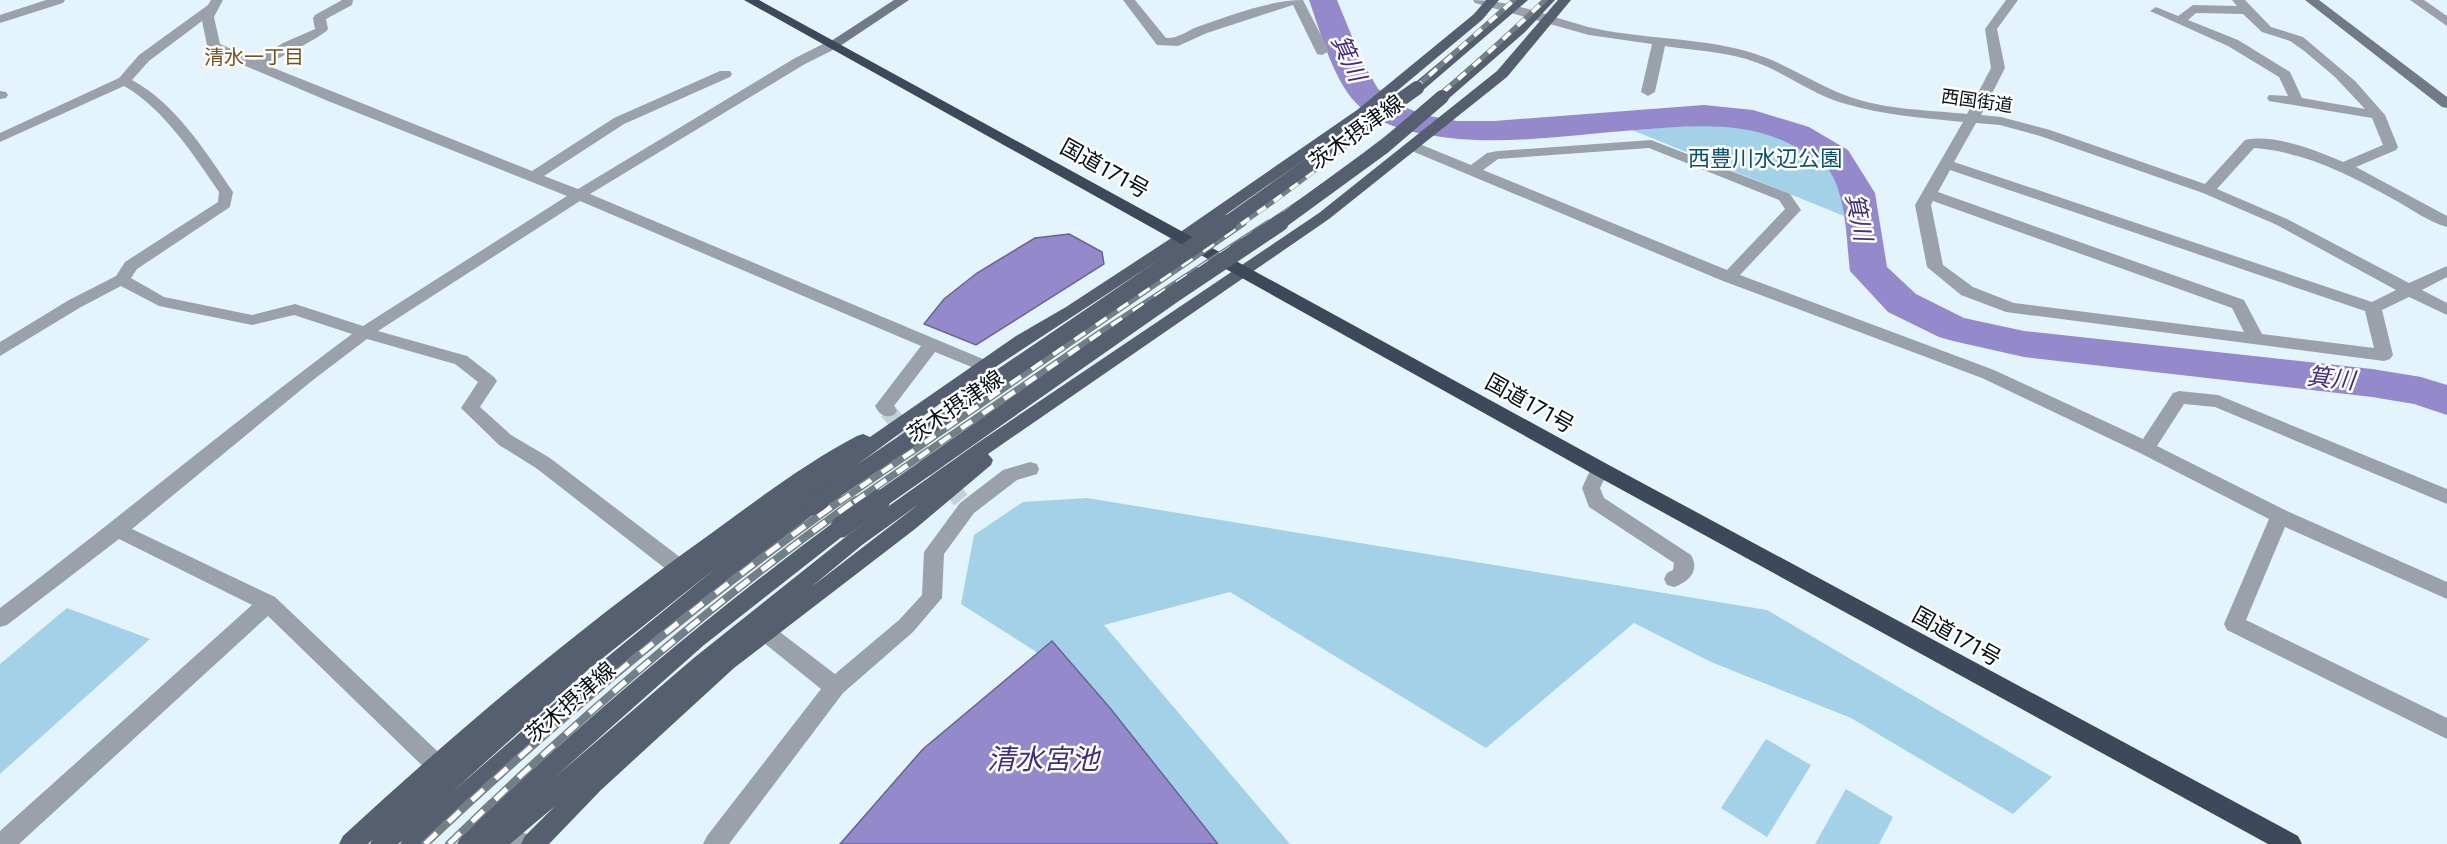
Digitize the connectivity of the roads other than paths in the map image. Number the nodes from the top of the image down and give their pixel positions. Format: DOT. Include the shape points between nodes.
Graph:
graph roads {
  1 [pos="59,0"];
  2 [pos="750,0"];
  3 [pos="903,0"];
  4 [pos="1129,0"];
  5 [pos="1297,0"];
  6 [pos="1549,0"];
  7 [pos="1565,0"];
  8 [pos="2012,0"];
  9 [pos="2311,0"];
  10 [pos="2416,0"];
  11 [pos="1488,1"];
  12 [pos="218,2"];
  13 [pos="348,2"];
  14 [pos="1517,5"];
  15 [pos="2242,5"];
  16 [pos="2156,11"];
  17 [pos="1533,16"];
  18 [pos="0,19"];
  19 [pos="1548,20"];
  20 [pos="2180,21"];
  21 [pos="2447,22"];
  22 [pos="1659,42"];
  23 [pos="832,45"];
  24 [pos="1322,51"];
  25 [pos="256,66"];
  26 [pos="725,74"];
  27 [pos="124,81"];
  28 [pos="1648,92"];
  29 [pos="2274,98"];
  30 [pos="2297,102"];
  31 [pos="2447,104"];
  32 [pos="2378,115"];
  33 [pos="1972,118"];
  34 [pos="0,138"];
  35 [pos="1416,142"];
  36 [pos="1946,164"];
  37 [pos="2342,168"];
  38 [pos="1473,171"];
  39 [pos="533,177"];
  40 [pos="2208,190"];
  41 [pos="1929,194"];
  42 [pos="579,195"];
  43 [pos="2447,222"];
  44 [pos="1182,238"];
  45 [pos="1241,271"];
  46 [pos="2447,271"];
  47 [pos="1729,277"];
  48 [pos="122,280"];
  49 [pos="2410,291"];
  50 [pos="2373,308"];
  51 [pos="2447,310"];
  52 [pos="366,333"];
  53 [pos="2256,339"];
  54 [pos="931,345"];
  55 [pos="0,350"];
  56 [pos="984,366"];
  57 [pos="939,396"];
  58 [pos="888,411"];
  59 [pos="1002,435"];
  60 [pos="2146,448"];
  61 [pos="1030,469"];
  62 [pos="1600,470"];
  63 [pos="2447,497"];
  64 [pos="2280,516"];
  65 [pos="117,530"];
  66 [pos="678,567"];
  67 [pos="1674,579"];
  68 [pos="2447,591"];
  69 [pos="268,603"];
  70 [pos="0,619"];
  71 [pos="765,632"];
  72 [pos="835,687"];
  73 [pos="2447,729"];
  74 [pos="440,769"];
  75 [pos="524,843"];
  76 [pos="2,844"];
  77 [pos="351,844"];
  78 [pos="382,844"];
  79 [pos="412,844"];
  80 [pos="469,844"];
  81 [pos="491,844"];
  82 [pos="715,844"];
  83 [pos="2290,844"];
  1 -- 18 [label="street"];
  2 -- 23 [label="highway, 国道171号"];
  3 -- 23 [label="street"];
  4 -- 5 [label="street" via="1162,42 1173,44 1202,30"];
  5 -- 24 [label="street"];
  6 -- 17 [label="main road, 茨木摂津線"];
  7 -- 19 [label="main road"];
  8 -- 33 [label="street" via="1991,29 1998,68"];
  9 -- 31 [label="street"];
  10 -- 21 [label="street"];
  11 -- 14 [label="street, 西国街道"];
  11 -- 44 [label="main road" via="1478,17 1395,88"];
  12 -- 25 [label="street" via="208,17 214,45"];
  12 -- 27 [label="street" via="144,58"];
  13 -- 25 [label="street" via="319,18 320,32"];
  14 -- 17 [label="street, 西国街道"];
  14 -- 79 [label="main road, 茨木摂津線, bridge" via="1417,88 761,543 613,664"];
  15 -- 20 [label="street" via="2193,9"];
  15 -- 32 [label="street" via="2271,32 2297,39"];
  16 -- 20 [label="street"];
  17 -- 19 [label="street, 西国街道"];
  17 -- 80 [label="main road, 茨木摂津線, bridge" via="1385,146 1307,205 842,527 685,648"];
  19 -- 22 [label="street, 西国街道"];
  19 -- 35 [label="main road" via="1502,74"];
  20 -- 30 [label="street" via="2233,43 2286,75"];
  22 -- 28 [label="street"];
  22 -- 33 [label="street, 西国街道" via="1768,62 1848,101 1887,110"];
  23 -- 42 [label="street"];
  23 -- 44 [label="highway, 国道171号"];
  25 -- 39 [label="street"];
  26 -- 39 [label="street" via="619,121"];
  27 -- 34 [label="street"];
  27 -- 48 [label="street" via="136,86 163,111 226,192 225,204 132,266"];
  29 -- 30 [label="street"];
  30 -- 32 [label="street"];
  32 -- 37 [label="street" via="2391,147"];
  33 -- 36 [label="street"];
  33 -- 40 [label="street, 西国街道" via="2045,133"];
  35 -- 38 [label="street"];
  35 -- 45 [label="main road" via="1324,216"];
  36 -- 41 [label="street"];
  36 -- 50 [label="street"];
  37 -- 40 [label="street" via="2300,150 2272,143 2250,143"];
  37 -- 43 [label="street"];
  38 -- 47 [label="street"];
  38 -- 47 [label="street" via="1492,156 1504,154 1651,144 1785,197 1793,210"];
  39 -- 42 [label="street"];
  40 -- 49 [label="street, 西国街道" via="2282,222"];
  41 -- 53 [label="street" via="2238,304"];
  41 -- 53 [label="street" via="1923,205 1935,267 1967,291 2012,308"];
  42 -- 52 [label="street"];
  42 -- 54 [label="street"];
  44 -- 45 [label="highway, 国道171号"];
  44 -- 56 [label="main road"];
  45 -- 59 [label="main road"];
  45 -- 62 [label="highway, 国道171号"];
  46 -- 49 [label="street"];
  47 -- 60 [label="street" via="1988,374"];
  48 -- 52 [label="street" via="159,301 252,320 296,309"];
  48 -- 55 [label="street" via="48,319"];
  49 -- 50 [label="street"];
  49 -- 51 [label="street, 西国街道"];
  50 -- 53 [label="street" via="2384,355"];
  52 -- 65 [label="street"];
  52 -- 66 [label="street" via="461,360 488,381 470,408 505,440 543,463"];
  54 -- 56 [label="street"];
  54 -- 58 [label="street" via="884,406"];
  56 -- 57 [label="main road"];
  57 -- 66 [label="main road" via="822,463"];
  57 -- 78 [label="main road" via="638,617 468,762"];
  59 -- 71 [label="main road" via="1000,445 908,524"];
  59 -- 81 [label="main road" via="770,606"];
  60 -- 63 [label="street" via="2179,397 2218,401"];
  60 -- 64 [label="street"];
  61 -- 72 [label="street" via="1010,475 964,504 934,552 932,598 906,626"];
  62 -- 67 [label="street" via="1591,488 1596,502 1684,560 1683,574"];
  62 -- 83 [label="highway, 国道171号"];
  64 -- 68 [label="street"];
  64 -- 73 [label="street" via="2234,624"];
  65 -- 69 [label="street"];
  65 -- 70 [label="street"];
  66 -- 74 [label="main road" via="562,658"];
  69 -- 74 [label="street"];
  69 -- 76 [label="street"];
  71 -- 72 [label="street"];
  71 -- 75 [label="main road"];
  72 -- 82 [label="street"];
  74 -- 77 [label="main road"];
}
